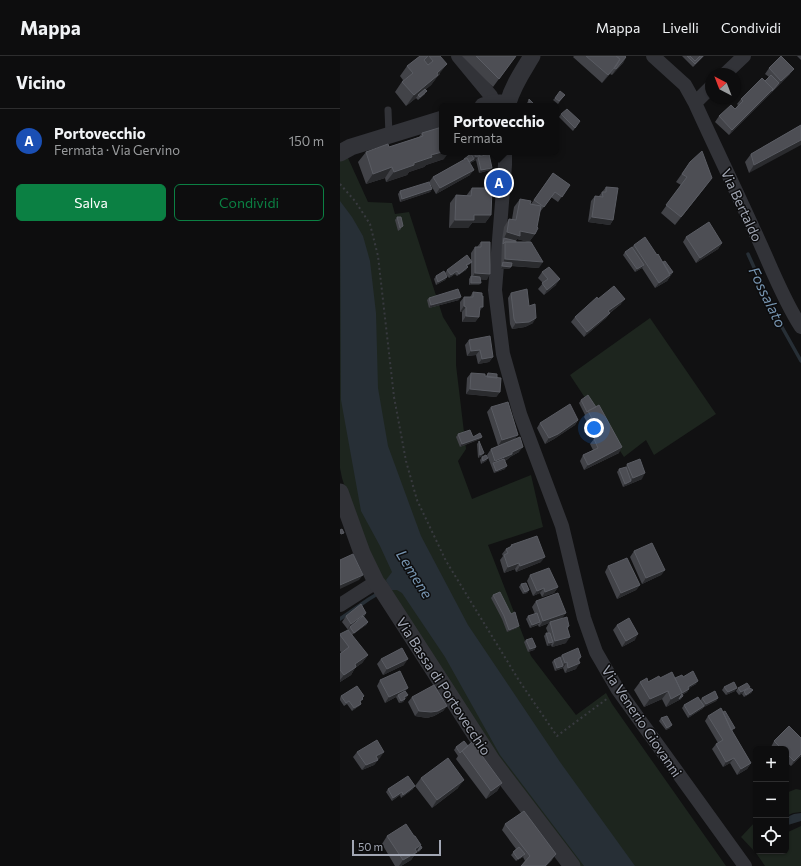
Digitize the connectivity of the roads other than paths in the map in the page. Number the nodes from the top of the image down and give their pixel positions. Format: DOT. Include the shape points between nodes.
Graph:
graph roads {
  1 [pos="458,56"];
  2 [pos="532,56"];
  3 [pos="653,56"];
  4 [pos="744,56"];
  5 [pos="731,68"];
  6 [pos="705,93"];
  7 [pos="497,103"];
  8 [pos="499,103"];
  9 [pos="695,103"];
  10 [pos="388,110"];
  11 [pos="439,120"];
  12 [pos="389,135"];
  13 [pos="340,153"];
  14 [pos="505,155"];
  15 [pos="801,327"];
  16 [pos="340,492"];
  17 [pos="381,589"];
  18 [pos="340,605"];
  19 [pos="572,866"];
  20 [pos="745,866"];
  1 -- 7 [label="street"];
  2 -- 8 [label="street" via="512,91"];
  3 -- 9 [label="street, Via Bertaldo" via="686,85"];
  4 -- 5 [label="street"];
  6 -- 9 [label="street"];
  9 -- 15 [label="street, Via Bertaldo" via="772,272"];
  10 -- 12 [label="lane"];
  11 -- 12 [label="street"];
  12 -- 13 [label="street"];
  14 -- 20 [label="street, Via Venerio Giovanni" via="495,290 503,354 520,414 562,526 584,618 596,652 618,690"];
  16 -- 17 [label="street, Via Bassa di Portovecchio" via="362,553"];
  17 -- 18 [label="street"];
  17 -- 19 [label="street, Via Bassa di Portovecchio" via="493,762"];
}
